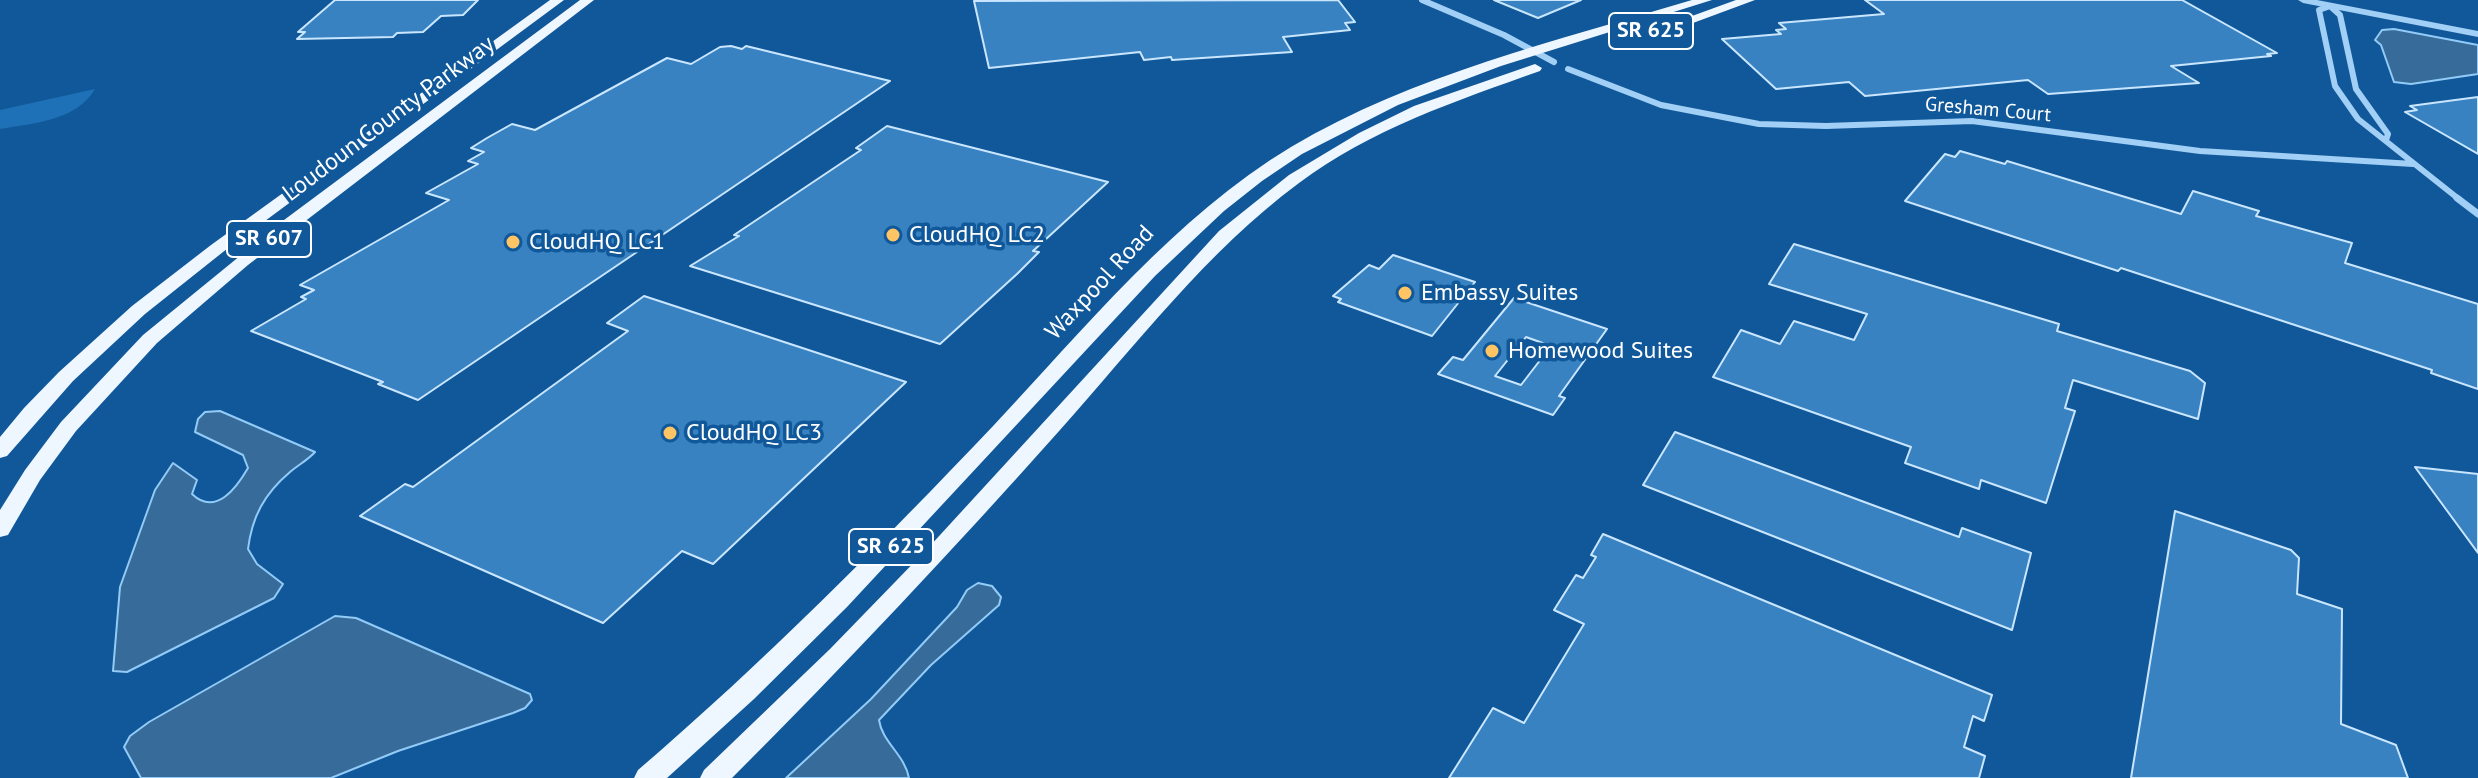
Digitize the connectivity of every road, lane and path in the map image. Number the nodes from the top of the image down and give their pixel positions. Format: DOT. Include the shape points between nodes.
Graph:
graph roads {
  1 [pos="558,0"];
  2 [pos="588,0"];
  3 [pos="1422,0"];
  4 [pos="1706,0"];
  5 [pos="1749,0"];
  6 [pos="2303,0"];
  7 [pos="2330,6"];
  8 [pos="2478,34"];
  9 [pos="1553,61"];
  10 [pos="2386,140"];
  11 [pos="2413,164"];
  12 [pos="2478,214"];
  13 [pos="0,451"];
  14 [pos="0,529"];
  15 [pos="648,778"];
  16 [pos="714,778"];
  1 -- 13 [label="main road, Loudoun County Parkway / SR 607" via="136,311 51,392"];
  2 -- 14 [label="main road, Loudoun County Parkway / SR 607" via="172,316 53,443"];
  3 -- 9 [label="street, Gresham Court"];
  4 -- 9 [label="main road, Waxpool Road / SR 625"];
  5 -- 9 [label="main road, Waxpool Road / SR 625"];
  6 -- 7 [label="street"];
  7 -- 8 [label="street"];
  7 -- 10 [label="street" via="2340,15 2356,89 2388,134"];
  7 -- 10 [label="street" via="2319,10 2335,86 2366,128"];
  9 -- 11 [label="street, Gresham Court" via="1645,101 1755,123 1972,121 2239,155"];
  9 -- 15 [label="main road, Waxpool Road / SR 625" via="1430,88 1366,113 1229,197 1142,278 858,580"];
  9 -- 16 [label="main road, Waxpool Road / SR 625" via="1419,109 1364,136 1295,178 1225,235 937,553"];
  10 -- 11 [label="street"];
  11 -- 12 [label="street"];
}
